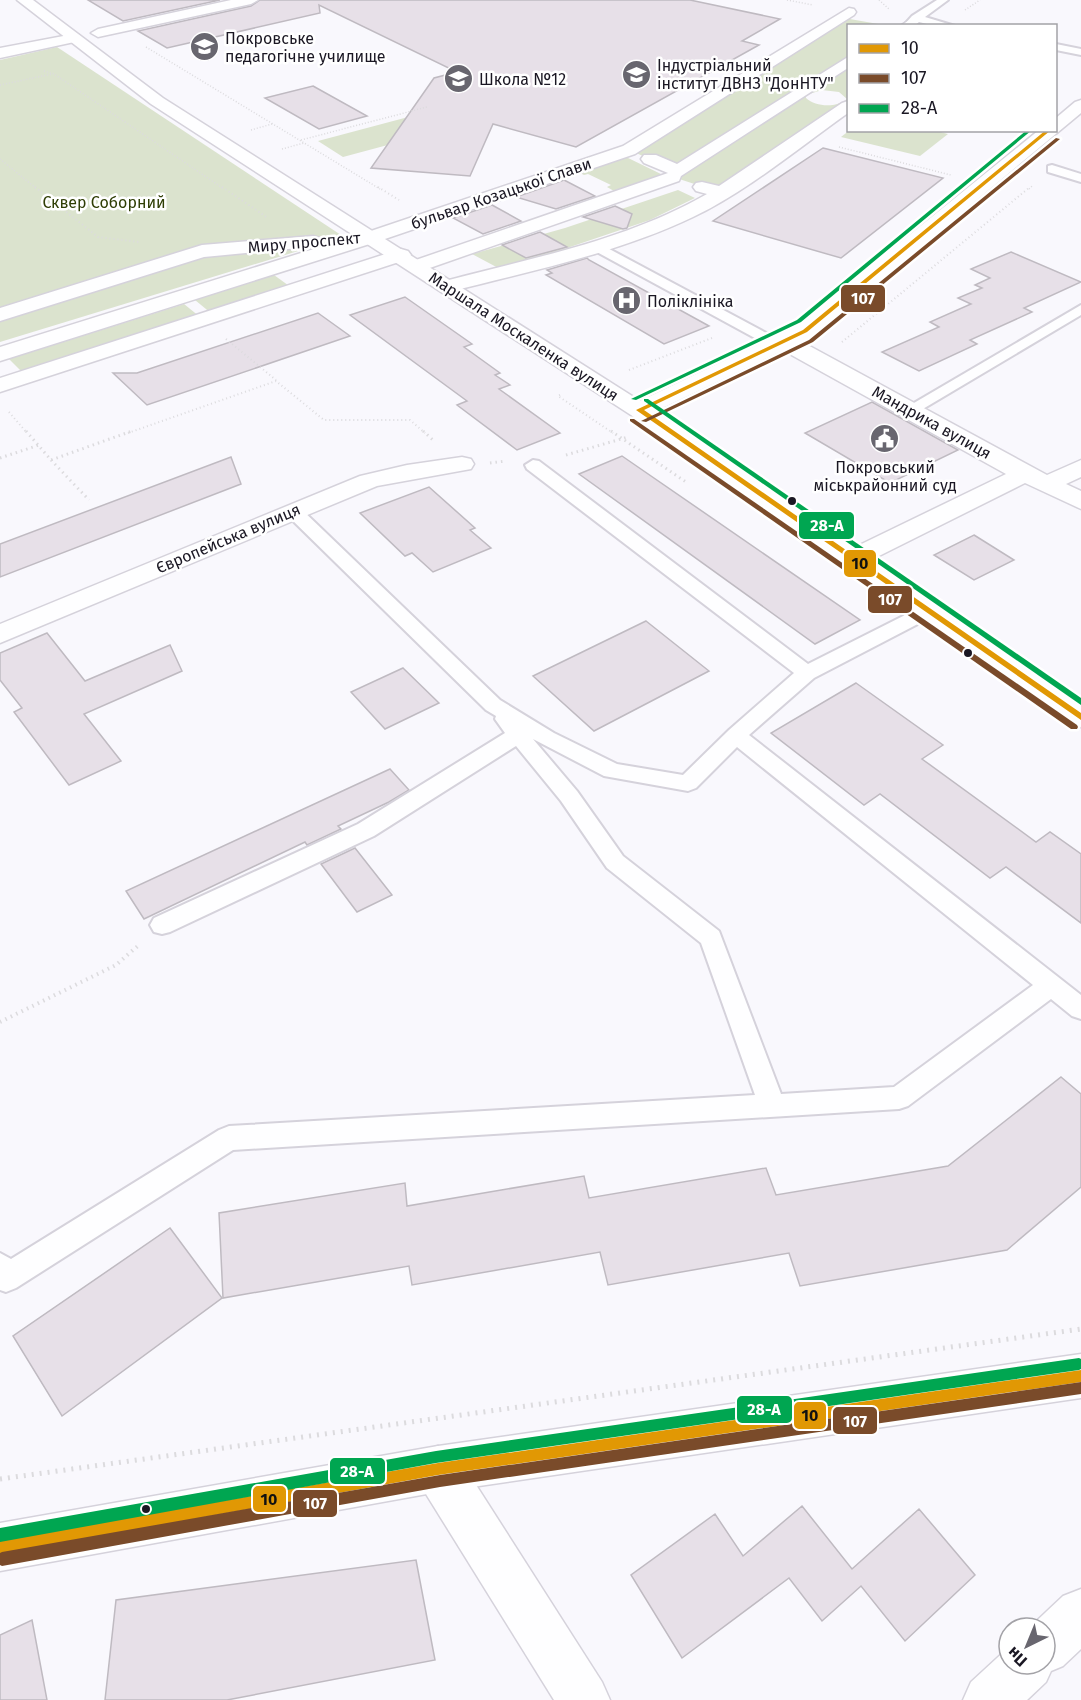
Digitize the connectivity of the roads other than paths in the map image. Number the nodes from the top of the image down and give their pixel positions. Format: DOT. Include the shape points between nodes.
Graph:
graph roads {
  1 [pos="24,0"];
  2 [pos="251,0"];
  3 [pos="943,0"];
  4 [pos="849,12"];
  5 [pos="910,24"];
  6 [pos="98,33"];
  7 [pos="75,38"];
  8 [pos="1057,47"];
  9 [pos="1081,52"];
  10 [pos="0,53"];
  11 [pos="1057,56"];
  12 [pos="1081,61"];
  13 [pos="847,64"];
  14 [pos="1081,106"];
  15 [pos="847,107"];
  16 [pos="1057,125"];
  17 [pos="1048,132"];
  18 [pos="629,150"];
  19 [pos="1052,169"];
  20 [pos="567,171"];
  21 [pos="676,174"];
  22 [pos="1081,178"];
  23 [pos="722,194"];
  24 [pos="621,197"];
  25 [pos="687,213"];
  26 [pos="372,237"];
  27 [pos="600,248"];
  28 [pos="409,261"];
  29 [pos="448,286"];
  30 [pos="1081,309"];
  31 [pos="0,315"];
  32 [pos="781,343"];
  33 [pos="0,354"];
  34 [pos="0,385"];
  35 [pos="639,410"];
  36 [pos="910,410"];
  37 [pos="462,465"];
  38 [pos="533,465"];
  39 [pos="1081,467"];
  40 [pos="1036,479"];
  41 [pos="1081,501"];
  42 [pos="293,511"];
  43 [pos="854,558"];
  44 [pos="930,610"];
  45 [pos="0,634"];
  46 [pos="807,673"];
  47 [pos="493,705"];
  48 [pos="1081,717"];
  49 [pos="518,735"];
  50 [pos="736,735"];
  51 [pos="162,925"];
  52 [pos="1051,985"];
  53 [pos="1081,1009"];
  54 [pos="772,1106"];
  55 [pos="0,1267"];
  56 [pos="1081,1376"];
  57 [pos="438,1469"];
  58 [pos="0,1547"];
  59 [pos="1081,1614"];
  60 [pos="1057,1637"];
  61 [pos="1015,1676"];
  62 [pos="584,1700"];
  63 [pos="989,1700"];
  1 -- 7 [label="street, Маршала Москаленка вулиця"];
  2 -- 6 [label="street"];
  3 -- 5 [label="lane"];
  4 -- 18 [label="street, бульвар Козацької Слави"];
  7 -- 10 [label="street"];
  7 -- 26 [label="street, Маршала Москаленка вулиця" via="157,101"];
  8 -- 9 [label="lane"];
  11 -- 12 [label="lane"];
  13 -- 21 [label="street"];
  14 -- 16 [label="street"];
  15 -- 23 [label="street"];
  17 -- 32 [label="street" via="833,310"];
  18 -- 20 [label="street, бульвар Козацької Слави"];
  18 -- 21 [label="street"];
  19 -- 22 [label="lane"];
  20 -- 24 [label="street"];
  20 -- 26 [label="street, бульвар Козацької Слави"];
  21 -- 23 [label="street"];
  21 -- 24 [label="street"];
  23 -- 25 [label="street"];
  24 -- 25 [label="street"];
  24 -- 28 [label="street"];
  25 -- 27 [label="street"];
  26 -- 28 [label="street, Маршала Москаленка вулиця"];
  26 -- 31 [label="street, Миру проспект" via="202,251"];
  26 -- 33 [label="street, Миру проспект"];
  27 -- 29 [label="street"];
  27 -- 32 [label="lane"];
  28 -- 29 [label="street, Маршала Москаленка вулиця"];
  28 -- 34 [label="street, Миру проспект" via="202,320"];
  29 -- 35 [label="street, Маршала Москаленка вулиця"];
  30 -- 36 [label="lane"];
  32 -- 35 [label="street"];
  32 -- 36 [label="street, Мандрика вулиця"];
  35 -- 43 [label="street, Маршала Москаленка вулиця"];
  36 -- 40 [label="street, Мандрика вулиця"];
  37 -- 42 [label="street, Європейська вулиця" via="369,481"];
  38 -- 46 [label="lane"];
  39 -- 40 [label="street"];
  40 -- 41 [label="street, Мандрика вулиця"];
  40 -- 43 [label="street"];
  42 -- 45 [label="street, Європейська вулиця"];
  42 -- 47 [label="lane"];
  43 -- 44 [label="street, Маршала Москаленка вулиця"];
  44 -- 46 [label="lane"];
  44 -- 48 [label="street, Маршала Москаленка вулиця"];
  46 -- 50 [label="lane"];
  47 -- 49 [label="lane"];
  47 -- 50 [label="lane" via="612,771 688,783"];
  49 -- 51 [label="lane" via="366,830"];
  49 -- 54 [label="lane" via="569,795 615,862 711,938"];
  50 -- 52 [label="lane"];
  52 -- 53 [label="lane"];
  52 -- 54 [label="lane" via="898,1098"];
  54 -- 55 [label="lane" via="229,1138 6,1278"];
  56 -- 57 [label="street"];
  57 -- 58 [label="street"];
  57 -- 62 [label="street"];
  59 -- 60 [label="street"];
  61 -- 63 [label="street"];
}
